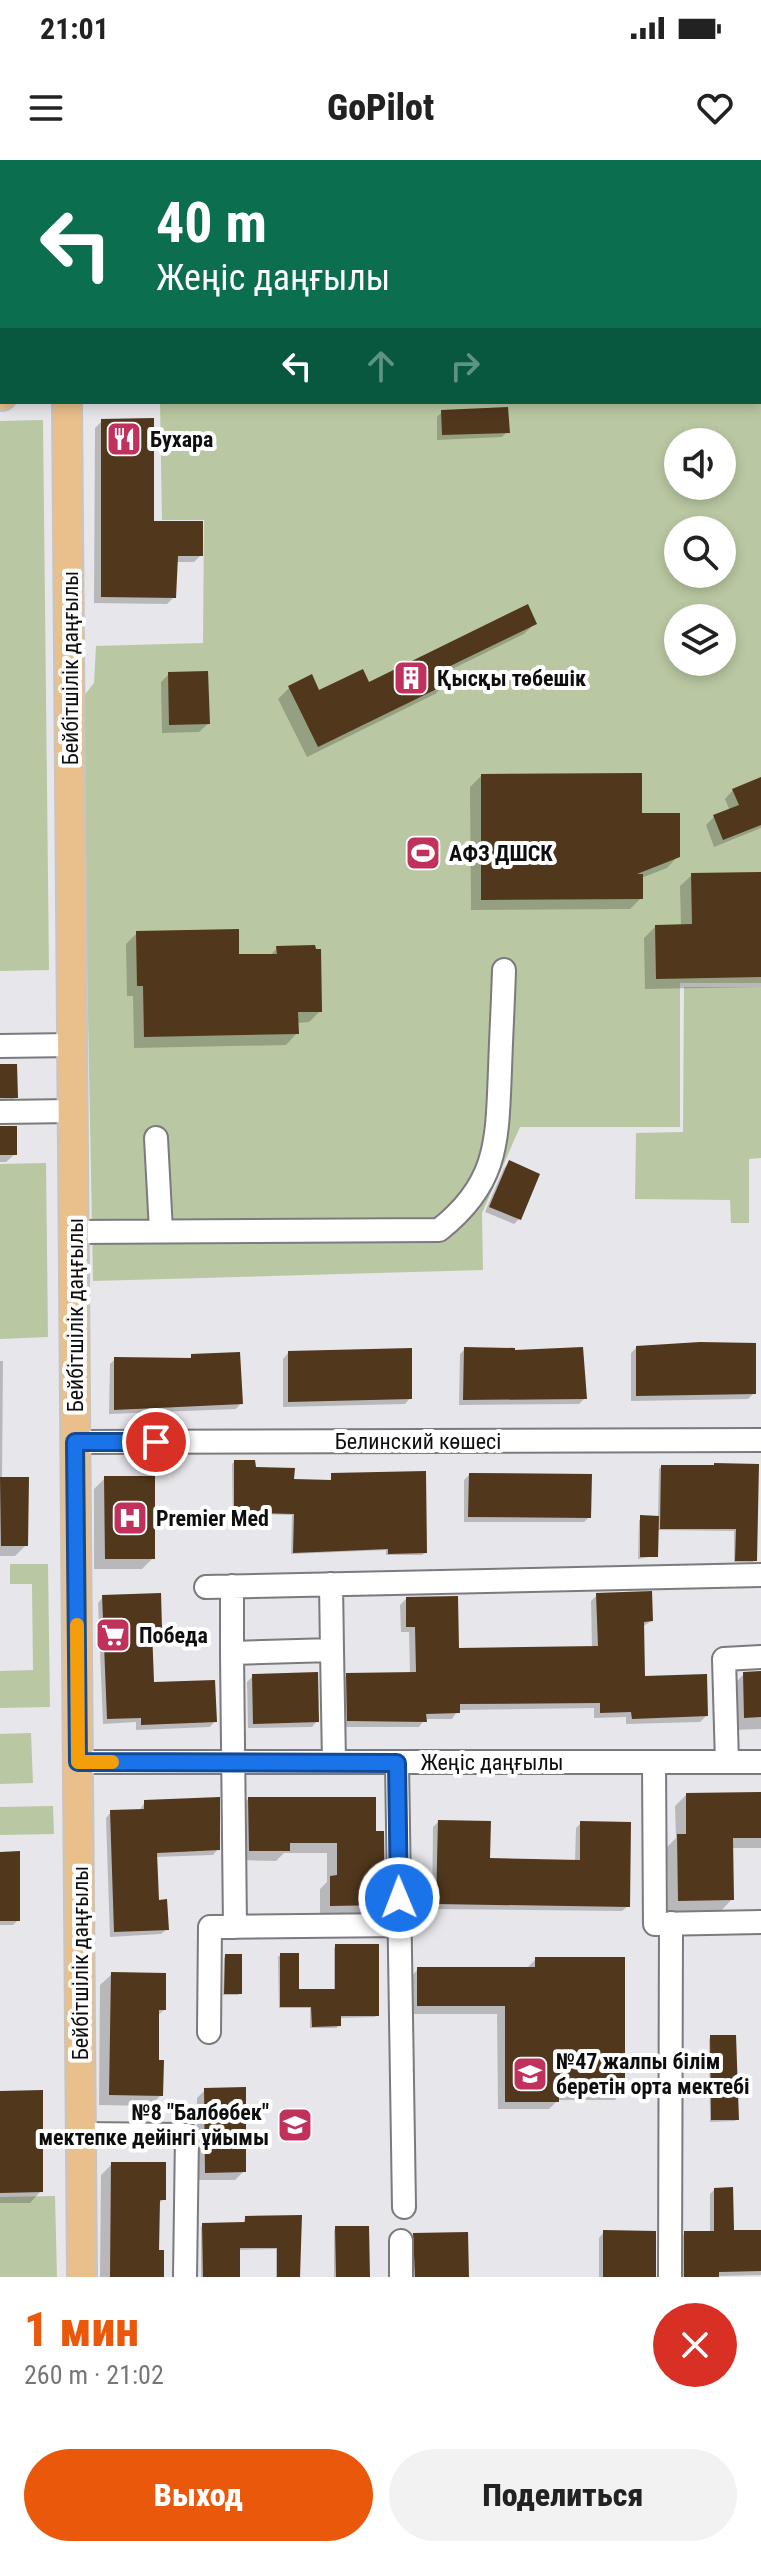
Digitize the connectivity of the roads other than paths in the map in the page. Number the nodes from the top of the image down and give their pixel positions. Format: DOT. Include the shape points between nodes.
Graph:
graph roads {
  1 [pos="67,404"];
  2 [pos="504,970"];
  3 [pos="73,1045"];
  4 [pos="0,1046"];
  5 [pos="73,1111"];
  6 [pos="0,1112"];
  7 [pos="156,1138"];
  8 [pos="161,1231"];
  9 [pos="75,1232"];
  10 [pos="761,1440"];
  11 [pos="75,1442"];
  12 [pos="761,1575"];
  13 [pos="331,1584"];
  14 [pos="232,1586"];
  15 [pos="206,1587"];
  16 [pos="332,1650"];
  17 [pos="232,1653"];
  18 [pos="761,1657"];
  19 [pos="78,1762"];
  20 [pos="232,1762"];
  21 [pos="334,1762"];
  22 [pos="654,1762"];
  23 [pos="727,1762"];
  24 [pos="761,1762"];
  25 [pos="397,1763"];
  26 [pos="761,1922"];
  27 [pos="671,1923"];
  28 [pos="400,1925"];
  29 [pos="235,1927"];
  30 [pos="209,2032"];
  31 [pos="81,2134"];
  32 [pos="404,2207"];
  33 [pos="401,2241"];
  34 [pos="82,2277"];
  35 [pos="185,2277"];
  36 [pos="401,2277"];
  37 [pos="670,2277"];
  1 -- 3 [label="main road, Бейбітшілік даңғылы"];
  2 -- 8 [label="street" via="497,1142 482,1184 462,1213 439,1230"];
  3 -- 4 [label="street"];
  3 -- 5 [label="main road, Бейбітшілік даңғылы"];
  5 -- 6 [label="street"];
  5 -- 9 [label="main road, Бейбітшілік даңғылы"];
  7 -- 8 [label="street"];
  8 -- 9 [label="street"];
  9 -- 11 [label="main road, Бейбітшілік даңғылы"];
  10 -- 11 [label="street, Белинский көшесі"];
  11 -- 19 [label="main road, Бейбітшілік даңғылы"];
  12 -- 13 [label="street"];
  13 -- 14 [label="street"];
  13 -- 16 [label="street"];
  14 -- 15 [label="street"];
  14 -- 17 [label="street"];
  16 -- 17 [label="street"];
  16 -- 21 [label="street"];
  17 -- 20 [label="street"];
  18 -- 23 [label="street" via="724,1659"];
  19 -- 20 [label="street, Жеңіс даңғылы"];
  19 -- 31 [label="main road, Бейбітшілік даңғылы"];
  20 -- 21 [label="street, Жеңіс даңғылы"];
  20 -- 29 [label="street"];
  21 -- 25 [label="street, Жеңіс даңғылы"];
  22 -- 23 [label="street, Жеңіс даңғылы"];
  22 -- 25 [label="street, Жеңіс даңғылы"];
  22 -- 27 [label="street" via="655,1924"];
  23 -- 24 [label="street, Жеңіс даңғылы"];
  25 -- 28 [label="street"];
  26 -- 27 [label="street"];
  27 -- 37 [label="street"];
  28 -- 29 [label="street"];
  28 -- 32 [label="street"];
  29 -- 30 [label="street" via="210,1927"];
  31 -- 34 [label="main road, Бейбітшілік даңғылы"];
  31 -- 35 [label="street" via="187,2135"];
  33 -- 36 [label="street"];
}
